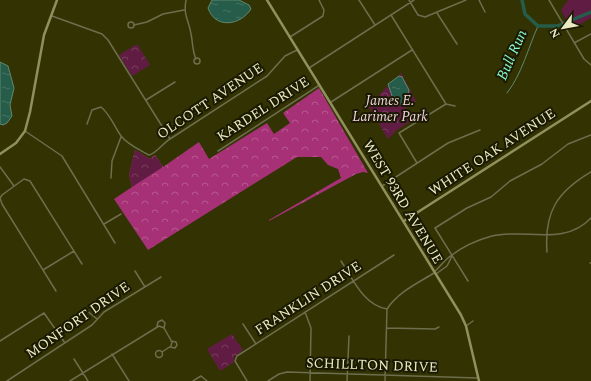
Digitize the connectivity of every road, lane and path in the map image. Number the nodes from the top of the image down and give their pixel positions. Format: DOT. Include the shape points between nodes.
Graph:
graph roads {
  1 [pos="57,0"];
  2 [pos="186,0"];
  3 [pos="267,0"];
  4 [pos="319,0"];
  5 [pos="359,0"];
  6 [pos="409,0"];
  7 [pos="414,0"];
  8 [pos="466,0"];
  9 [pos="479,0"];
  10 [pos="549,0"];
  11 [pos="411,3"];
  12 [pos="184,10"];
  13 [pos="485,12"];
  14 [pos="437,13"];
  15 [pos="51,15"];
  16 [pos="392,15"];
  17 [pos="134,25"];
  18 [pos="375,25"];
  19 [pos="591,34"];
  20 [pos="290,37"];
  21 [pos="574,43"];
  22 [pos="457,44"];
  23 [pos="298,49"];
  24 [pos="412,50"];
  25 [pos="196,59"];
  26 [pos="591,65"];
  27 [pos="309,68"];
  28 [pos="175,82"];
  29 [pos="320,84"];
  30 [pos="146,100"];
  31 [pos="591,101"];
  32 [pos="331,102"];
  33 [pos="446,104"];
  34 [pos="455,106"];
  35 [pos="87,124"];
  36 [pos="480,130"];
  37 [pos="25,131"];
  38 [pos="591,135"];
  39 [pos="121,137"];
  40 [pos="170,139"];
  41 [pos="218,151"];
  42 [pos="0,154"];
  43 [pos="417,163"];
  44 [pos="0,167"];
  45 [pos="591,172"];
  46 [pos="111,178"];
  47 [pos="14,186"];
  48 [pos="382,186"];
  49 [pos="121,214"];
  50 [pos="591,218"];
  51 [pos="404,221"];
  52 [pos="104,224"];
  53 [pos="547,235"];
  54 [pos="115,243"];
  55 [pos="74,250"];
  56 [pos="548,252"];
  57 [pos="394,255"];
  58 [pos="452,256"];
  59 [pos="341,261"];
  60 [pos="82,264"];
  61 [pos="43,270"];
  62 [pos="135,271"];
  63 [pos="435,273"];
  64 [pos="161,277"];
  65 [pos="353,280"];
  66 [pos="468,281"];
  67 [pos="145,287"];
  68 [pos="56,291"];
  69 [pos="85,309"];
  70 [pos="387,309"];
  71 [pos="305,312"];
  72 [pos="97,319"];
  73 [pos="474,321"];
  74 [pos="243,324"];
  75 [pos="157,326"];
  76 [pos="466,326"];
  77 [pos="439,327"];
  78 [pos="164,328"];
  79 [pos="387,328"];
  80 [pos="349,336"];
  81 [pos="0,341"];
  82 [pos="171,341"];
  83 [pos="65,343"];
  84 [pos="256,344"];
  85 [pos="170,347"];
  86 [pos="162,352"];
  87 [pos="112,354"];
  88 [pos="74,359"];
  89 [pos="83,373"];
  90 [pos="310,373"];
  91 [pos="347,374"];
  92 [pos="385,375"];
  93 [pos="479,379"];
  94 [pos="7,381"];
  95 [pos="70,381"];
  96 [pos="88,381"];
  97 [pos="129,381"];
  98 [pos="193,381"];
  99 [pos="207,381"];
  100 [pos="248,381"];
  101 [pos="268,381"];
  102 [pos="310,381"];
  103 [pos="347,381"];
  104 [pos="385,381"];
  1 -- 15 [label="street"];
  2 -- 12 [label="street"];
  3 -- 20 [label="street, WEST 93RD AVENUE"];
  4 -- 20 [label="street" via="324,10 323,16"];
  5 -- 18 [label="street"];
  6 -- 11 [label="street"];
  7 -- 11 [label="street"];
  8 -- 14 [label="street"];
  9 -- 13 [label="street"];
  10 -- 21 [label="street"];
  11 -- 14 [label="street" via="422,17"];
  11 -- 16 [label="street"];
  12 -- 17 [label="street" via="163,14"];
  12 -- 25 [label="street"];
  14 -- 22 [label="street"];
  15 -- 30 [label="street" via="102,34"];
  15 -- 37 [label="street" via="42,46"];
  16 -- 18 [label="street"];
  16 -- 24 [label="street"];
  18 -- 27 [label="street"];
  19 -- 21 [label="street"];
  20 -- 23 [label="street, WEST 93RD AVENUE"];
  21 -- 26 [label="street"];
  23 -- 27 [label="street, WEST 93RD AVENUE"];
  23 -- 40 [label="street, OLCOTT AVENUE" via="285,56 267,76"];
  24 -- 32 [label="street"];
  24 -- 33 [label="street"];
  27 -- 29 [label="street, WEST 93RD AVENUE"];
  28 -- 30 [label="street"];
  29 -- 32 [label="street, WEST 93RD AVENUE"];
  29 -- 41 [label="street, KARDEL DRIVE"];
  30 -- 40 [label="street"];
  31 -- 51 [label="street, WHITE OAK AVENUE"];
  32 -- 48 [label="street, WEST 93RD AVENUE"];
  33 -- 34 [label="street"];
  33 -- 43 [label="street" via="399,133"];
  35 -- 39 [label="street" via="92,110 101,107"];
  36 -- 43 [label="street" via="448,143"];
  37 -- 42 [label="street" via="16,142"];
  37 -- 52 [label="street" via="62,156"];
  38 -- 58 [label="street" via="568,144 542,164 510,181 491,197 435,228"];
  39 -- 40 [label="street, OLCOTT AVENUE" via="149,155 153,155 161,144"];
  39 -- 46 [label="street" via="112,161"];
  43 -- 48 [label="street"];
  44 -- 47 [label="street"];
  45 -- 53 [label="street" via="572,185 554,205 549,216"];
  47 -- 55 [label="street" via="25,179 32,182"];
  47 -- 61 [label="street" via="2,195 0,201"];
  48 -- 51 [label="street, WEST 93RD AVENUE"];
  49 -- 52 [label="street"];
  50 -- 53 [label="street" via="570,232"];
  51 -- 63 [label="street, WEST 93RD AVENUE"];
  52 -- 54 [label="street"];
  53 -- 56 [label="street"];
  53 -- 58 [label="street" via="497,235 472,244"];
  55 -- 60 [label="street"];
  55 -- 61 [label="street"];
  57 -- 65 [label="street, FRANKLIN DRIVE"];
  58 -- 63 [label="street"];
  58 -- 63 [label="street" via="445,268"];
  58 -- 66 [label="street"];
  59 -- 65 [label="street"];
  61 -- 68 [label="street"];
  62 -- 67 [label="street"];
  63 -- 70 [label="street" via="400,294"];
  63 -- 76 [label="street, WEST 93RD AVENUE"];
  64 -- 67 [label="street, MONFORT DRIVE"];
  65 -- 70 [label="street" via="366,299 376,306"];
  65 -- 71 [label="street, FRANKLIN DRIVE"];
  67 -- 72 [label="street, MONFORT DRIVE"];
  69 -- 72 [label="street"];
  70 -- 79 [label="street"];
  71 -- 84 [label="street, FRANKLIN DRIVE"];
  71 -- 90 [label="street" via="311,325"];
  72 -- 83 [label="street, MONFORT DRIVE"];
  73 -- 76 [label="street"];
  74 -- 84 [label="street"];
  75 -- 78 [label="street"];
  75 -- 78 [label="street" via="162,320 165,323"];
  75 -- 87 [label="street"];
  76 -- 93 [label="street, WEST 93RD AVENUE"];
  77 -- 79 [label="street"];
  78 -- 82 [label="street"];
  79 -- 92 [label="street"];
  80 -- 91 [label="street"];
  81 -- 83 [label="street" via="44,313"];
  82 -- 85 [label="street"];
  82 -- 85 [label="street" via="176,342 177,346"];
  83 -- 94 [label="street, MONFORT DRIVE"];
  84 -- 100 [label="street, FRANKLIN DRIVE" via="235,359"];
  85 -- 86 [label="street"];
  87 -- 89 [label="street"];
  87 -- 97 [label="street"];
  88 -- 89 [label="street"];
  89 -- 95 [label="street"];
  89 -- 96 [label="street"];
  90 -- 91 [label="street, SCHILLTON DRIVE"];
  90 -- 101 [label="street, SCHILLTON DRIVE" via="283,373"];
  90 -- 102 [label="street"];
  91 -- 92 [label="street, SCHILLTON DRIVE"];
  91 -- 103 [label="street"];
  92 -- 93 [label="street, SCHILLTON DRIVE"];
  92 -- 104 [label="street"];
  98 -- 99 [label="street" via="202,377"];
}
